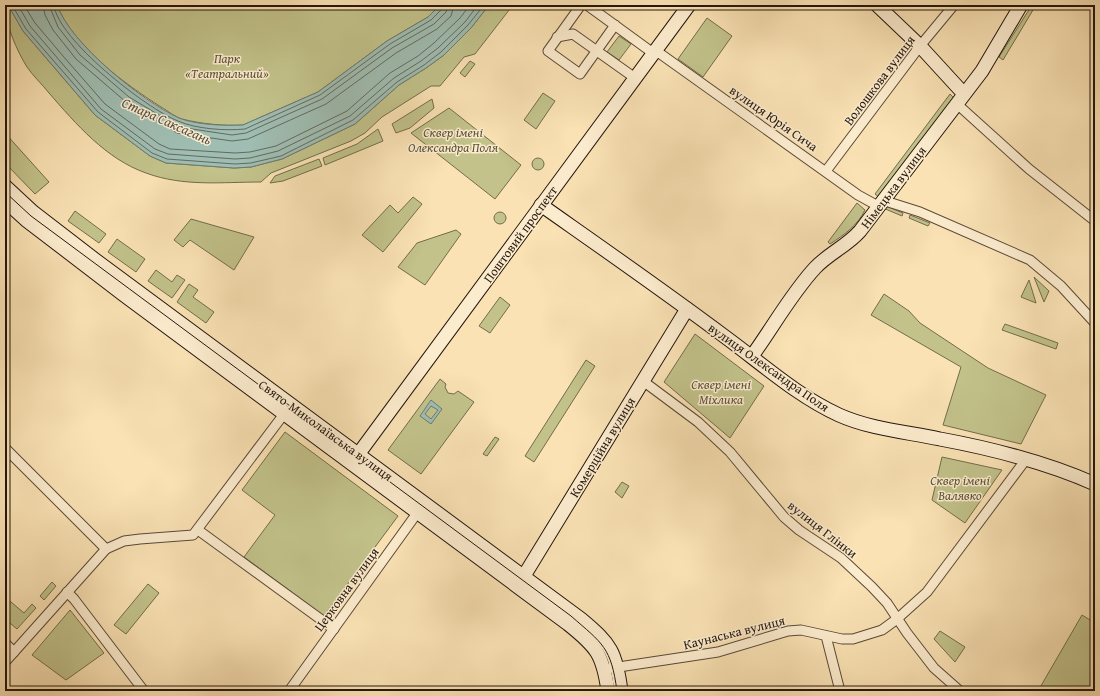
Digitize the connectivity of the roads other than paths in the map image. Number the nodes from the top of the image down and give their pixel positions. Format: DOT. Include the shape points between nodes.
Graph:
graph roads {
  1 [pos="580,5"];
  2 [pos="587,5"];
  3 [pos="688,5"];
  4 [pos="877,5"];
  5 [pos="954,5"];
  6 [pos="1021,5"];
  7 [pos="615,25"];
  8 [pos="557,38"];
  9 [pos="920,46"];
  10 [pos="596,51"];
  11 [pos="654,51"];
  12 [pos="635,78"];
  13 [pos="961,99"];
  14 [pos="826,171"];
  15 [pos="5,186"];
  16 [pos="880,203"];
  17 [pos="9,204"];
  18 [pos="541,205"];
  19 [pos="1095,221"];
  20 [pos="687,308"];
  21 [pos="1095,323"];
  22 [pos="752,356"];
  23 [pos="643,381"];
  24 [pos="288,409"];
  25 [pos="5,448"];
  26 [pos="355,458"];
  27 [pos="1027,458"];
  28 [pos="1095,484"];
  29 [pos="421,507"];
  30 [pos="198,530"];
  31 [pos="106,549"];
  32 [pos="521,581"];
  33 [pos="67,592"];
  34 [pos="898,619"];
  35 [pos="334,629"];
  36 [pos="826,636"];
  37 [pos="5,643"];
  38 [pos="14,652"];
  39 [pos="5,662"];
  40 [pos="618,667"];
  41 [pos="605,669"];
  42 [pos="144,691"];
  43 [pos="289,691"];
  44 [pos="608,691"];
  45 [pos="622,691"];
  46 [pos="840,691"];
  47 [pos="960,691"];
  1 -- 8 [label="street"];
  2 -- 7 [label="street, вулиця Юрія Сича"];
  3 -- 11 [label="street, Поштовий проспект"];
  4 -- 9 [label="street"];
  5 -- 9 [label="street, Волошкова вулиця"];
  6 -- 13 [label="street, Німецька вулиця" via="996,49"];
  7 -- 10 [label="street"];
  7 -- 11 [label="street, вулиця Юрія Сича"];
  8 -- 10 [label="street" via="573,34"];
  8 -- 10 [label="street" via="548,51 580,74"];
  9 -- 13 [label="street"];
  9 -- 14 [label="street, Волошкова вулиця"];
  10 -- 12 [label="street"];
  11 -- 12 [label="street, Поштовий проспект"];
  11 -- 14 [label="street, вулиця Юрія Сича"];
  12 -- 18 [label="street, Поштовий проспект"];
  13 -- 16 [label="street, Німецька вулиця"];
  13 -- 19 [label="street" via="1029,169"];
  14 -- 16 [label="street, вулиця Юрія Сича"];
  15 -- 17 [label="street, Свято-Миколаївська вулиця"];
  16 -- 21 [label="street, вулиця Юрія Сича" via="920,212 1030,260 1061,286"];
  16 -- 22 [label="street, Німецька вулиця" via="852,240 820,263 808,276"];
  17 -- 24 [label="street, Свято-Миколаївська вулиця" via="98,262"];
  18 -- 20 [label="street, вулиця Олександра Поля"];
  18 -- 26 [label="street, Поштовий проспект"];
  20 -- 22 [label="street, вулиця Олександра Поля"];
  20 -- 23 [label="street, Комерційна вулиця"];
  22 -- 27 [label="street, вулиця Олександра Поля" via="810,398 854,421"];
  23 -- 32 [label="street, Комерційна вулиця"];
  23 -- 34 [label="street, вулиця Глінки" via="698,422 724,446 784,517 798,530 850,565 887,603"];
  24 -- 26 [label="street, Свято-Миколаївська вулиця"];
  24 -- 30 [label="street"];
  25 -- 31 [label="street"];
  26 -- 29 [label="street, Свято-Миколаївська вулиця"];
  27 -- 28 [label="street, вулиця Олександра Поля"];
  27 -- 34 [label="street, Каунаська вулиця" via="935,582"];
  29 -- 32 [label="street, Свято-Миколаївська вулиця"];
  29 -- 35 [label="street, Церковна вулиця"];
  30 -- 31 [label="street" via="190,536 124,541"];
  30 -- 35 [label="street"];
  31 -- 33 [label="street"];
  32 -- 40 [label="street, Свято-Миколаївська вулиця" via="598,633 611,649"];
  32 -- 41 [label="street, Свято-Миколаївська вулиця" via="582,635 596,650"];
  33 -- 38 [label="street"];
  33 -- 42 [label="street"];
  34 -- 36 [label="street, Каунаська вулиця" via="882,630 854,639"];
  34 -- 47 [label="street, вулиця Глінки" via="934,668"];
  35 -- 43 [label="street, Церковна вулиця"];
  36 -- 40 [label="street, Каунаська вулиця" via="801,630 788,631 718,652"];
  36 -- 46 [label="street"];
  37 -- 38 [label="street"];
  38 -- 39 [label="street"];
  40 -- 41 [label="street, Каунаська вулиця"];
  40 -- 45 [label="street, Свято-Миколаївська вулиця"];
  41 -- 44 [label="street, Свято-Миколаївська вулиця"];
}
